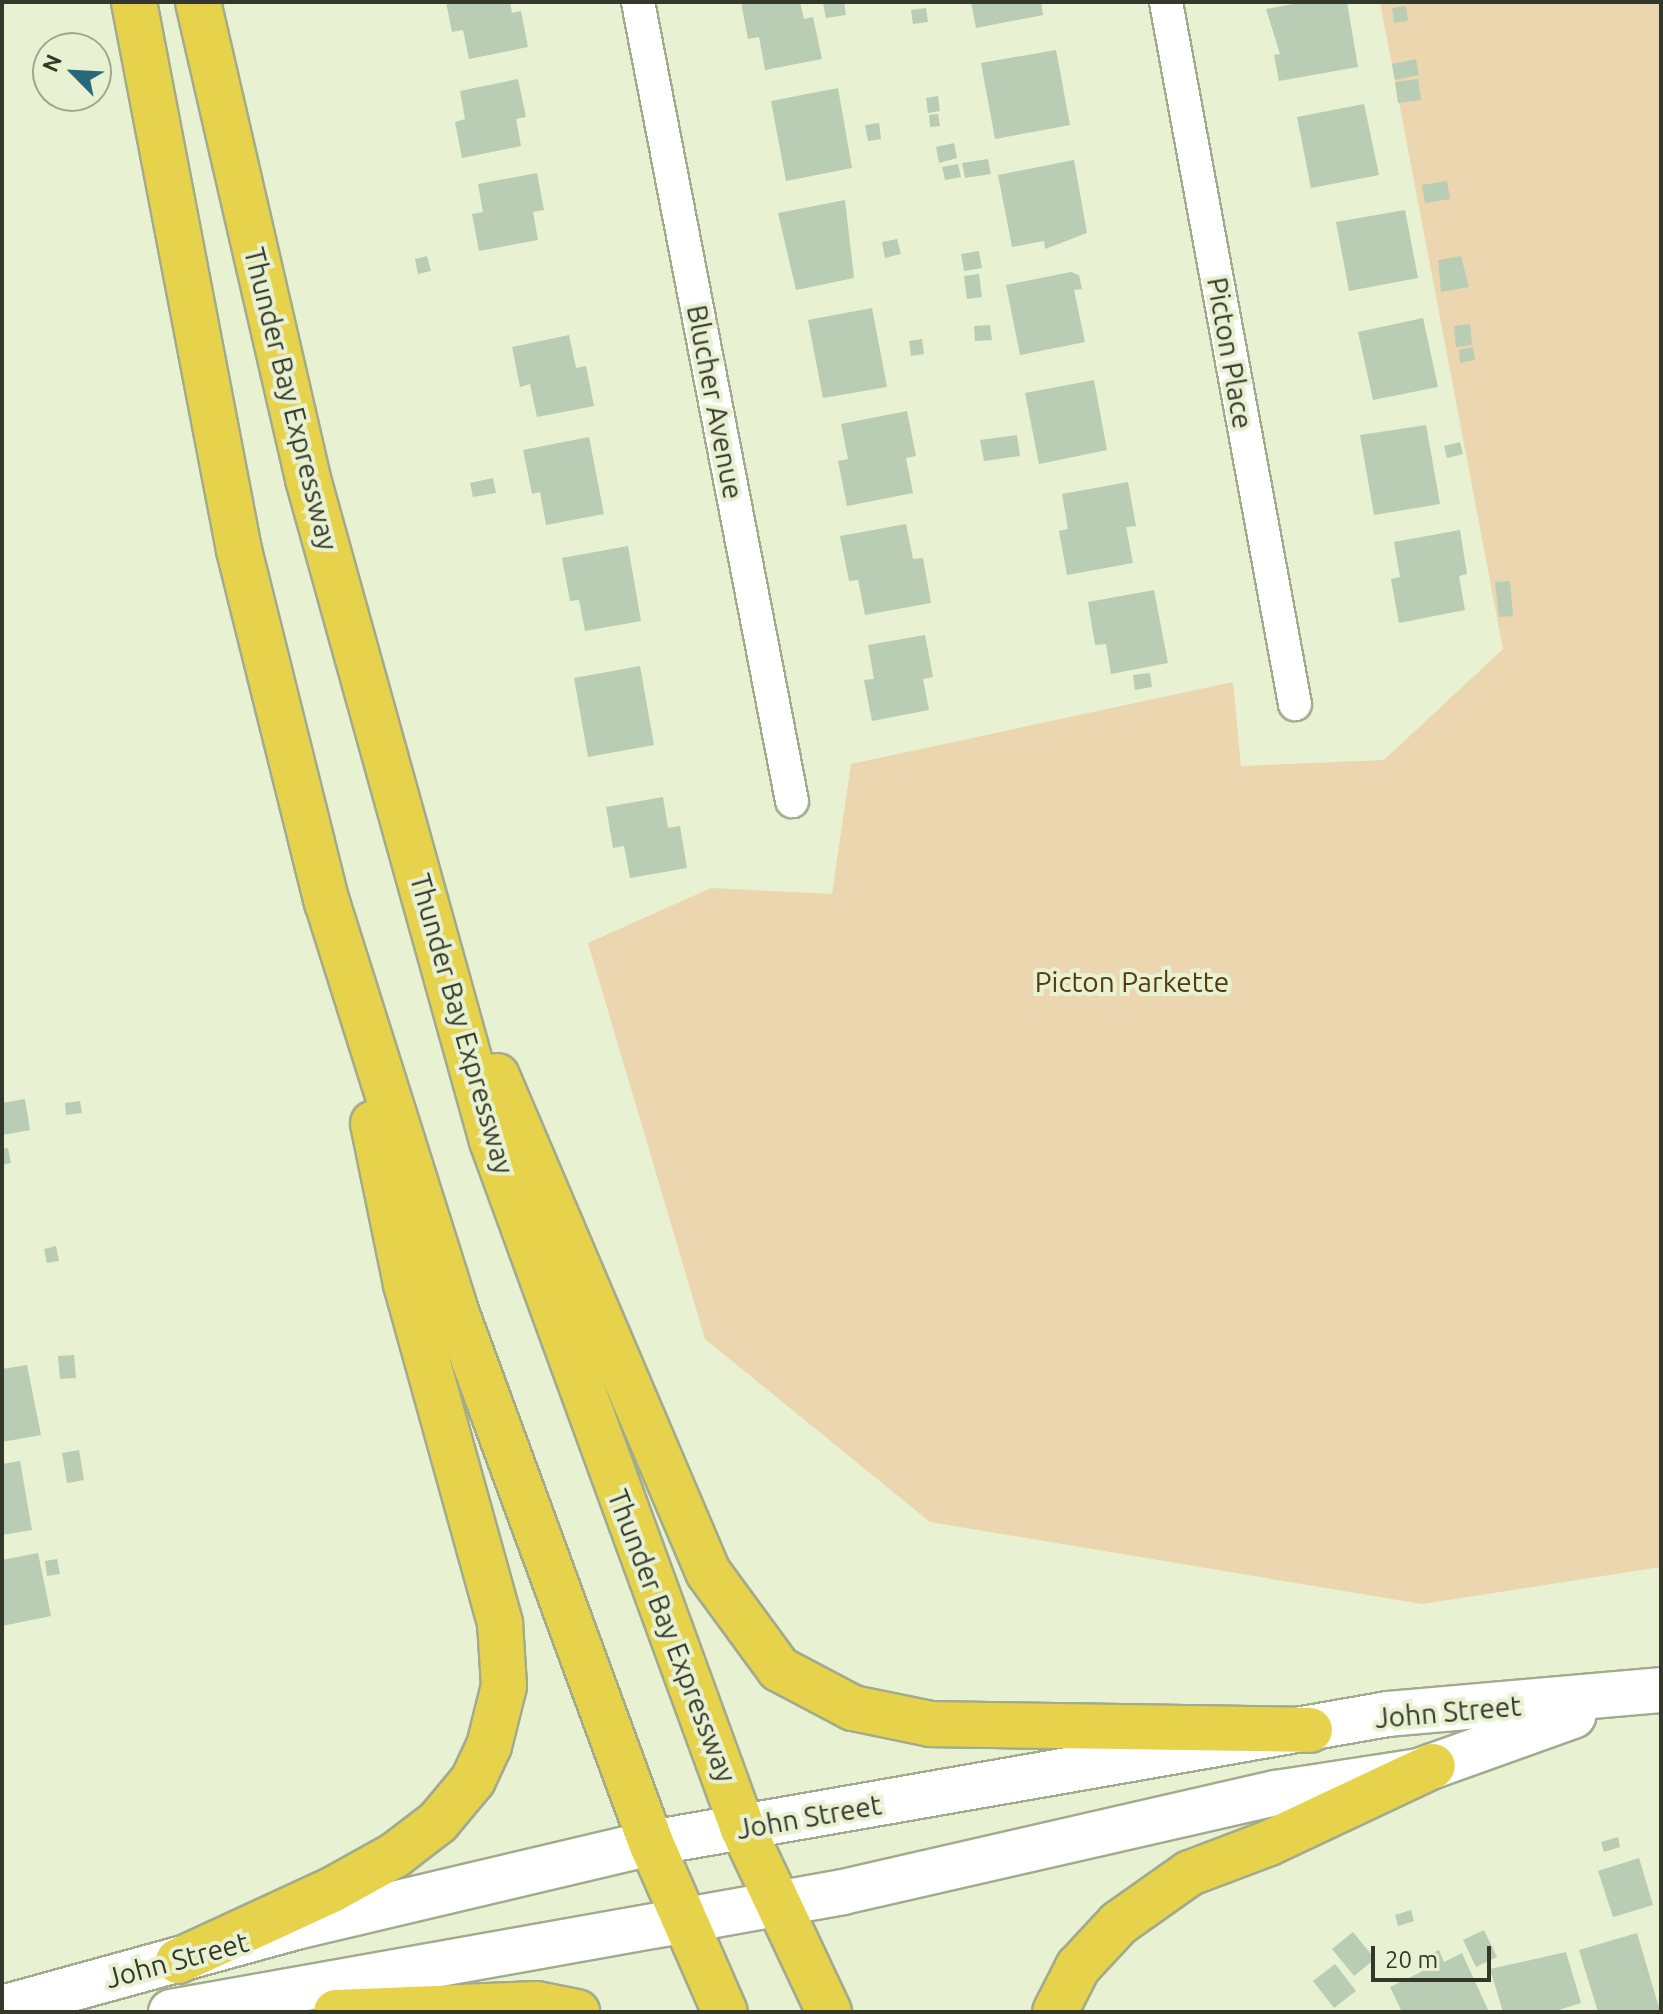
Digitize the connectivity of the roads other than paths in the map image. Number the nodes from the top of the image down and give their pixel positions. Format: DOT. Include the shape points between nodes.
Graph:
graph roads {
  1 [pos="134,2"];
  2 [pos="198,2"];
  3 [pos="638,2"];
  4 [pos="1166,2"];
  5 [pos="1295,704"];
  6 [pos="792,801"];
  7 [pos="327,902"];
  8 [pos="434,938"];
  9 [pos="1645,1693"];
  10 [pos="1310,1730"];
  11 [pos="1433,1766"];
  12 [pos="743,1829"];
  13 [pos="651,1843"];
  14 [pos="775,1902"];
  15 [pos="681,1918"];
  16 [pos="178,1961"];
  17 [pos="2,2008"];
  18 [pos="171,2012"];
  19 [pos="336,2012"];
  20 [pos="577,2012"];
  21 [pos="725,2012"];
  22 [pos="829,2012"];
  23 [pos="1055,2012"];
  1 -- 7 [label="highway" via="239,550"];
  2 -- 8 [label="highway, Thunder Bay Expressway" via="308,479"];
  3 -- 6 [label="street, Blucher Avenue"];
  4 -- 5 [label="street, Picton Place"];
  7 -- 13 [label="highway" via="454,1306"];
  7 -- 16 [label="highway" via="406,1284 500,1623 504,1686 489,1746 473,1780 438,1822 395,1855 332,1890"];
  8 -- 10 [label="highway" via="561,1217 708,1572 779,1669 853,1708 931,1724"];
  8 -- 12 [label="highway, Thunder Bay Expressway" via="492,1141"];
  9 -- 10 [label="main road, John Street" via="1388,1714"];
  9 -- 11 [label="main road, John Street"];
  10 -- 12 [label="main road, John Street"];
  11 -- 14 [label="main road, John Street" via="1276,1793 855,1889"];
  11 -- 23 [label="highway" via="1269,1843 1190,1873 1119,1923 1078,1967"];
  12 -- 13 [label="main road, John Street"];
  12 -- 14 [label="highway, Thunder Bay Expressway"];
  13 -- 15 [label="highway"];
  13 -- 16 [label="main road, John Street" via="300,1926"];
  14 -- 15 [label="main road, John Street"];
  14 -- 22 [label="highway, Thunder Bay Expressway"];
  15 -- 18 [label="main road, John Street"];
  15 -- 21 [label="highway"];
  16 -- 17 [label="main road, John Street"];
  19 -- 20 [label="highway" via="537,2004"];
}
